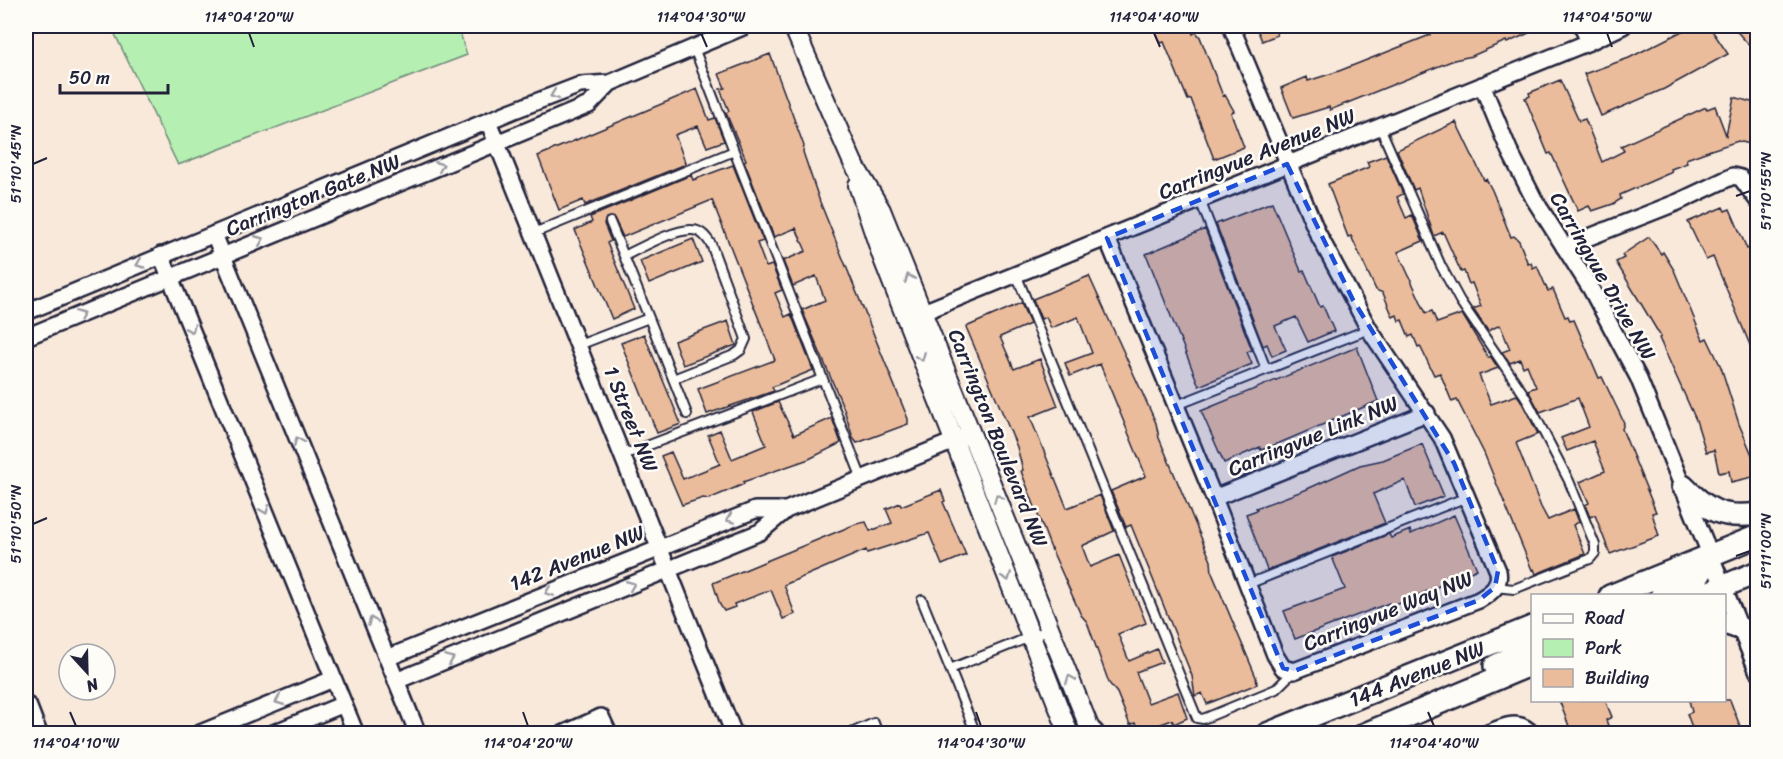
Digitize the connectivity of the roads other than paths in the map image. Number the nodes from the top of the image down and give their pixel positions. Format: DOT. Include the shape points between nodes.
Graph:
graph roads {
  1 [pos="745,26"];
  2 [pos="793,26"];
  3 [pos="1231,26"];
  4 [pos="1582,26"];
  5 [pos="1623,26"];
  6 [pos="1589,42"];
  7 [pos="694,48"];
  8 [pos="610,83"];
  9 [pos="1482,85"];
  10 [pos="488,121"];
  11 [pos="1380,127"];
  12 [pos="497,142"];
  13 [pos="734,151"];
  14 [pos="1287,164"];
  15 [pos="1200,200"];
  16 [pos="1758,201"];
  17 [pos="610,222"];
  18 [pos="534,233"];
  19 [pos="214,234"];
  20 [pos="1107,237"];
  21 [pos="1564,247"];
  22 [pos="162,255"];
  23 [pos="222,255"];
  24 [pos="624,256"];
  25 [pos="1016,274"];
  26 [pos="170,277"];
  27 [pos="26,312"];
  28 [pos="914,316"];
  29 [pos="649,318"];
  30 [pos="1370,329"];
  31 [pos="26,337"];
  32 [pos="579,345"];
  33 [pos="1266,369"];
  34 [pos="673,379"];
  35 [pos="822,379"];
  36 [pos="1176,405"];
  37 [pos="1427,413"];
  38 [pos="687,414"];
  39 [pos="972,434"];
  40 [pos="954,441"];
  41 [pos="623,455"];
  42 [pos="862,479"];
  43 [pos="1683,486"];
  44 [pos="1469,496"];
  45 [pos="1214,498"];
  46 [pos="786,510"];
  47 [pos="1758,514"];
  48 [pos="1758,536"];
  49 [pos="659,547"];
  50 [pos="1711,555"];
  51 [pos="669,570"];
  52 [pos="1758,572"];
  53 [pos="1248,585"];
  54 [pos="1723,586"];
  55 [pos="1496,587"];
  56 [pos="1615,594"];
  57 [pos="1665,594"];
  58 [pos="1705,594"];
  59 [pos="1725,594"];
  60 [pos="1726,599"];
  61 [pos="922,600"];
  62 [pos="1732,625"];
  63 [pos="1531,628"];
  64 [pos="1050,629"];
  65 [pos="1030,636"];
  66 [pos="1531,648"];
  67 [pos="387,658"];
  68 [pos="1531,665"];
  69 [pos="950,669"];
  70 [pos="1294,671"];
  71 [pos="1758,672"];
  72 [pos="333,679"];
  73 [pos="396,681"];
  74 [pos="344,704"];
  75 [pos="26,708"];
  76 [pos="1397,720"];
  77 [pos="1277,732"];
  78 [pos="1092,733"];
  79 [pos="36,734"];
  80 [pos="198,734"];
  81 [pos="272,734"];
  82 [pos="356,734"];
  83 [pos="418,734"];
  84 [pos="563,734"];
  85 [pos="609,734"];
  86 [pos="734,734"];
  87 [pos="849,734"];
  88 [pos="878,734"];
  89 [pos="976,734"];
  90 [pos="1069,734"];
  91 [pos="1257,734"];
  92 [pos="1365,734"];
  93 [pos="1486,734"];
  94 [pos="1532,734"];
  1 -- 7 [label="street, Carrington Gate NW"];
  2 -- 28 [label="street, Carrington Boulevard NW" via="853,163 866,212"];
  3 -- 14 [label="street, Carringvue Way NW"];
  4 -- 6 [label="street"];
  5 -- 6 [label="street, Carringvue Avenue NW"];
  6 -- 9 [label="street, Carringvue Avenue NW"];
  7 -- 8 [label="street, Carrington Gate NW"];
  7 -- 13 [label="lane"];
  8 -- 10 [label="street, Carrington Gate NW, one-way" via="580,85"];
  8 -- 12 [label="street, Carrington Gate NW" via="589,105"];
  9 -- 11 [label="street, Carringvue Avenue NW"];
  9 -- 21 [label="street, Carringvue Drive NW" via="1520,173"];
  10 -- 12 [label="street, 1 Street NW"];
  10 -- 19 [label="street, Carrington Gate NW"];
  11 -- 14 [label="street, Carringvue Avenue NW"];
  11 -- 55 [label="lane" via="1441,266 1524,396 1569,481 1594,545 1595,553 1590,559 1514,589"];
  12 -- 18 [label="street, 1 Street NW"];
  23 -- 12 [label="street, Carrington Gate NW, one-way"];
  13 -- 18 [label="lane"];
  13 -- 35 [label="lane"];
  14 -- 15 [label="street, Carringvue Avenue NW"];
  14 -- 30 [label="street, Carringvue Way NW" via="1317,232"];
  15 -- 20 [label="street, Carringvue Avenue NW"];
  15 -- 33 [label="lane"];
  16 -- 21 [label="street" via="1741,178 1733,176"];
  17 -- 24 [label="lane"];
  18 -- 32 [label="street, 1 Street NW"];
  19 -- 22 [label="street, Carrington Gate NW"];
  19 -- 23 [label="street"];
  20 -- 25 [label="street, Carringvue Avenue NW"];
  20 -- 36 [label="street, Carringvue Way NW"];
  21 -- 43 [label="street, Carringvue Drive NW" via="1625,350"];
  22 -- 26 [label="street"];
  22 -- 27 [label="street, Carrington Gate NW, one-way"];
  23 -- 26 [label="street, Carrington Gate NW"];
  67 -- 23 [label="street, one-way"];
  24 -- 29 [label="lane"];
  24 -- 34 [label="lane" via="693,230 703,233 711,244 746,339 734,355"];
  25 -- 28 [label="street, Carringvue Avenue NW"];
  25 -- 70 [label="lane" via="1197,718 1203,719 1276,689"];
  31 -- 26 [label="street, Carrington Gate NW, one-way"];
  26 -- 72 [label="street, one-way"];
  28 -- 39 [label="street, Carrington Boulevard NW"];
  28 -- 40 [label="street, Carrington Boulevard NW, one-way"];
  29 -- 32 [label="lane"];
  29 -- 34 [label="lane"];
  30 -- 33 [label="lane"];
  30 -- 37 [label="street, Carringvue Way NW"];
  32 -- 41 [label="street, 1 Street NW"];
  33 -- 36 [label="lane"];
  34 -- 38 [label="lane"];
  35 -- 41 [label="lane"];
  35 -- 42 [label="lane"];
  36 -- 45 [label="street, Carringvue Way NW"];
  37 -- 44 [label="street, Carringvue Way NW"];
  37 -- 45 [label="street, Carringvue Link NW"];
  39 -- 40 [label="street, 142 Avenue NW"];
  64 -- 39 [label="street, Carrington Boulevard NW, one-way"];
  40 -- 42 [label="street, 142 Avenue NW"];
  40 -- 65 [label="street, Carrington Boulevard NW, one-way"];
  41 -- 49 [label="street, 1 Street NW"];
  42 -- 46 [label="street, 142 Avenue NW"];
  43 -- 47 [label="main road" via="1712,511 1737,516"];
  43 -- 50 [label="street, Carringvue Drive NW"];
  44 -- 53 [label="lane"];
  44 -- 55 [label="street, Carringvue Way NW" via="1498,571"];
  45 -- 53 [label="street, Carringvue Way NW"];
  46 -- 49 [label="street, 142 Avenue NW, one-way" via="755,510"];
  46 -- 51 [label="street, 142 Avenue NW" via="760,532"];
  48 -- 50 [label="main road"];
  49 -- 51 [label="street, 1 Street NW"];
  49 -- 67 [label="street, 142 Avenue NW, one-way"];
  50 -- 54 [label="street, Carringvue Drive NW"];
  50 -- 56 [label="main road"];
  50 -- 57 [label="main road" via="1700,574"];
  73 -- 51 [label="street, 142 Avenue NW, one-way"];
  51 -- 86 [label="street, 1 Street NW"];
  52 -- 54 [label="main road"];
  53 -- 70 [label="street, Carringvue Way NW" via="1278,662"];
  54 -- 58 [label="main road"];
  54 -- 59 [label="street, Carringvue Drive NW"];
  55 -- 70 [label="street, Carringvue Way NW" via="1479,600"];
  60 -- 62 [label="street, Carringvue Drive NW"];
  61 -- 69 [label="lane"];
  62 -- 71 [label="street, Carringvue Drive NW"];
  63 -- 77 [label="main road, 144 Avenue NW"];
  64 -- 65 [label="lane"];
  78 -- 64 [label="street, Carrington Boulevard NW, one-way"];
  65 -- 69 [label="lane"];
  65 -- 90 [label="street, Carrington Boulevard NW"];
  66 -- 76 [label="main road"];
  67 -- 73 [label="street"];
  68 -- 76 [label="main road, 144 Avenue NW"];
  69 -- 89 [label="lane"];
  72 -- 74 [label="street"];
  72 -- 80 [label="street, one-way"];
  73 -- 83 [label="street"];
  74 -- 81 [label="street"];
  74 -- 82 [label="street"];
  75 -- 79 [label="main road"];
  76 -- 92 [label="main road, 144 Avenue NW"];
  77 -- 91 [label="main road, 144 Avenue NW"];
  84 -- 85 [label="street" via="601,717"];
  87 -- 88 [label="lane" via="874,723"];
  93 -- 94 [label="street" via="1514,724"];
}
